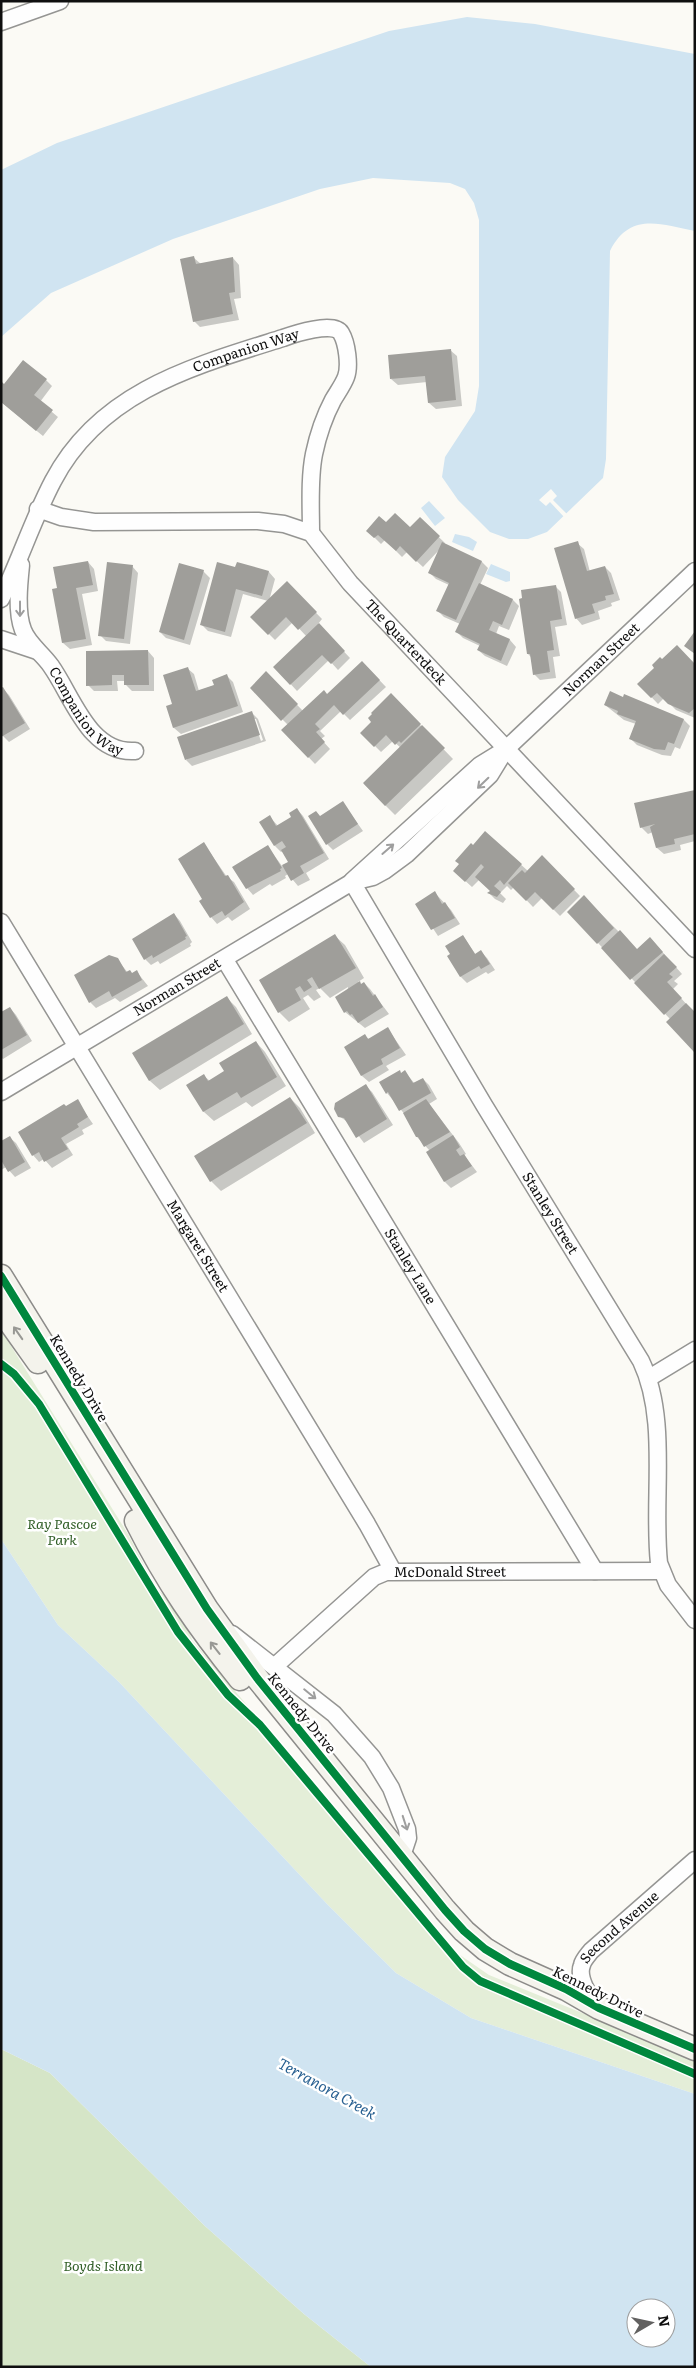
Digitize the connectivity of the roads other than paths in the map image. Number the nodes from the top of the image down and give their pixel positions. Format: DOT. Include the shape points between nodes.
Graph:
graph roads {
  1 [pos="60,1"];
  2 [pos="1,22"];
  3 [pos="38,509"];
  4 [pos="311,533"];
  5 [pos="26,543"];
  6 [pos="695,571"];
  7 [pos="1,599"];
  8 [pos="1,639"];
  9 [pos="45,657"];
  10 [pos="506,749"];
  11 [pos="134,751"];
  12 [pos="352,882"];
  13 [pos="1,922"];
  14 [pos="695,949"];
  15 [pos="225,960"];
  16 [pos="78,1048"];
  17 [pos="1,1092"];
  18 [pos="1,1276"];
  19 [pos="1,1310"];
  20 [pos="695,1350"];
  21 [pos="649,1378"];
  22 [pos="393,1571"];
  23 [pos="595,1571"];
  24 [pos="661,1571"];
  25 [pos="196,1592"];
  26 [pos="695,1620"];
  27 [pos="275,1666"];
  28 [pos="402,1856"];
  29 [pos="695,1860"];
  30 [pos="599,2008"];
  31 [pos="695,2049"];
  1 -- 2 [label="street"];
  3 -- 4 [label="street" via="85,521 258,521 284,524"];
  3 -- 4 [label="street, Companion Way" via="76,446 107,414 136,394 166,378 261,345 304,332 332,328 342,335 347,371 322,423 316,444"];
  3 -- 5 [label="street, Companion Way"];
  4 -- 10 [label="street, The Quarterdeck" via="350,584"];
  5 -- 7 [label="street, Companion Way"];
  5 -- 9 [label="street, Companion Way, one-way" via="21,567 21,623 26,636"];
  6 -- 10 [label="street, Norman Street"];
  8 -- 9 [label="street, Companion Way" via="32,648"];
  9 -- 11 [label="street, Companion Way" via="97,737 117,750"];
  10 -- 12 [label="street, Norman Street" via="480,765"];
  10 -- 14 [label="street, The Quarterdeck"];
  12 -- 15 [label="street, Norman Street"];
  12 -- 21 [label="street, Stanley Street" via="627,1336"];
  13 -- 16 [label="street, Margaret Street"];
  15 -- 16 [label="street, Norman Street"];
  15 -- 23 [label="street, Stanley Lane"];
  16 -- 17 [label="street, Norman Street"];
  16 -- 22 [label="street, Margaret Street"];
  18 -- 25 [label="street, Kennedy Drive"];
  30 -- 19 [label="street, Kennedy Drive, one-way" via="563,1999 498,1971 455,1939 437,1918 302,1750 213,1646 181,1602 83,1427"];
  20 -- 21 [label="street"];
  21 -- 24 [label="street, Stanley Street" via="656,1415 657,1534"];
  22 -- 23 [label="street, McDonald Street"];
  22 -- 27 [label="street, McDonald Street" via="374,1577"];
  23 -- 24 [label="street, McDonald Street"];
  24 -- 26 [label="street"];
  25 -- 27 [label="street" via="229,1632"];
  25 -- 28 [label="street, Kennedy Drive" via="257,1678"];
  27 -- 28 [label="street, one-way" via="334,1714 372,1756 391,1788 406,1825 408,1838"];
  28 -- 30 [label="street, Kennedy Drive" via="444,1910 485,1949"];
  29 -- 30 [label="street, Second Avenue" via="591,1951 582,1963 583,1982"];
  30 -- 31 [label="street, Kennedy Drive"];
}
